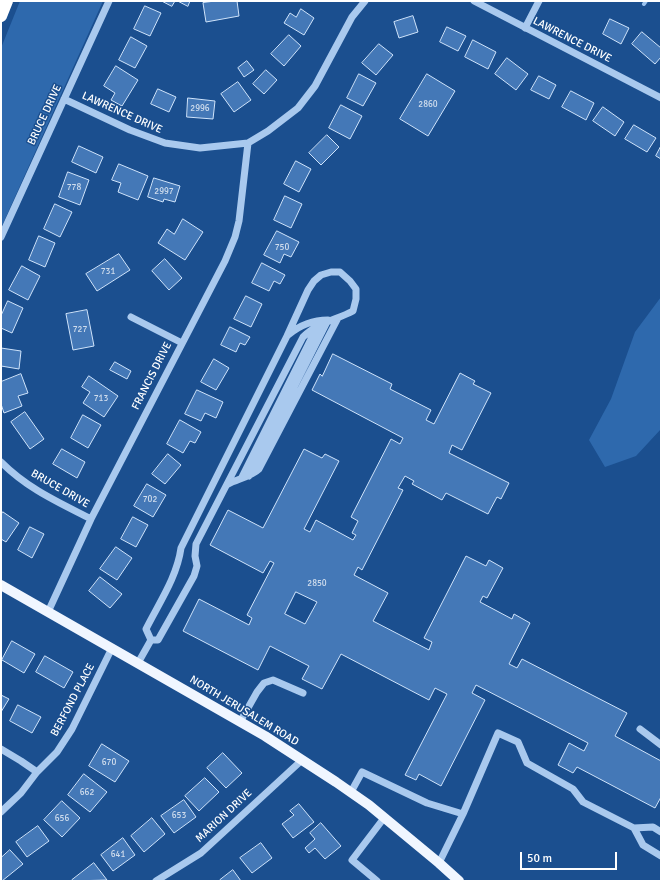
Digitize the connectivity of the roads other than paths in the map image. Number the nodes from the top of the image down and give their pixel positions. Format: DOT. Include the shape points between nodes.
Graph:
graph roads {
  1 [pos="8,1"];
  2 [pos="109,1"];
  3 [pos="365,1"];
  4 [pos="474,1"];
  5 [pos="539,1"];
  6 [pos="1,16"];
  7 [pos="525,28"];
  8 [pos="661,98"];
  9 [pos="64,99"];
  10 [pos="248,143"];
  11 [pos="1,237"];
  12 [pos="131,317"];
  13 [pos="332,320"];
  14 [pos="317,327"];
  15 [pos="287,336"];
  16 [pos="182,343"];
  17 [pos="1,462"];
  18 [pos="245,476"];
  19 [pos="228,484"];
  20 [pos="91,519"];
  21 [pos="1,585"];
  22 [pos="48,612"];
  23 [pos="151,640"];
  24 [pos="112,648"];
  25 [pos="138,662"];
  26 [pos="303,692"];
  27 [pos="240,722"];
  28 [pos="640,729"];
  29 [pos="661,745"];
  30 [pos="1,749"];
  31 [pos="302,760"];
  32 [pos="37,772"];
  33 [pos="351,792"];
  34 [pos="1,812"];
  35 [pos="462,814"];
  36 [pos="384,818"];
  37 [pos="634,828"];
  38 [pos="661,832"];
  39 [pos="661,856"];
  40 [pos="439,863"];
  41 [pos="156,881"];
  42 [pos="378,881"];
  43 [pos="459,881"];
  1 -- 6 [label="highway"];
  2 -- 9 [label="street, BRUCE DRIVE"];
  3 -- 10 [label="street, LAWRENCE DRIVE" via="352,17 315,86 298,108"];
  4 -- 7 [label="street, LAWRENCE DRIVE"];
  5 -- 7 [label="street"];
  7 -- 8 [label="street, LAWRENCE DRIVE"];
  9 -- 10 [label="street, LAWRENCE DRIVE" via="130,130 165,143 200,148"];
  9 -- 11 [label="street, BRUCE DRIVE"];
  10 -- 16 [label="street, FRANCIS DRIVE" via="240,221 235,237"];
  12 -- 16 [label="street"];
  13 -- 14 [label="street"];
  13 -- 15 [label="street" via="316,320 304,324"];
  13 -- 15 [label="street" via="353,311 356,299 356,289 340,272 321,275 314,281"];
  13 -- 18 [label="street"];
  13 -- 18 [label="street" via="259,469 254,474"];
  14 -- 18 [label="street"];
  14 -- 19 [label="street" via="303,337"];
  15 -- 23 [label="street" via="181,548 173,576 146,629"];
  16 -- 20 [label="street, FRANCIS DRIVE"];
  17 -- 20 [label="street, BRUCE DRIVE" via="12,474 33,489"];
  18 -- 19 [label="street"];
  19 -- 23 [label="street" via="196,544 197,566 194,576 158,640"];
  20 -- 22 [label="street, FRANCIS DRIVE"];
  21 -- 22 [label="main road, NORTH JERUSALEM ROAD"];
  22 -- 24 [label="main road, NORTH JERUSALEM ROAD"];
  23 -- 25 [label="street"];
  24 -- 25 [label="main road, NORTH JERUSALEM ROAD"];
  24 -- 32 [label="street, BERFOND PLACE" via="72,729 57,752"];
  25 -- 27 [label="main road, NORTH JERUSALEM ROAD"];
  26 -- 27 [label="street" via="273,680 264,683"];
  27 -- 31 [label="main road, NORTH JERUSALEM ROAD"];
  28 -- 29 [label="street"];
  30 -- 32 [label="street"];
  31 -- 33 [label="main road, NORTH JERUSALEM ROAD"];
  31 -- 41 [label="street, MARION DRIVE" via="201,853"];
  32 -- 34 [label="street, BERFOND PLACE" via="21,794"];
  33 -- 35 [label="street" via="362,772 427,803"];
  33 -- 36 [label="main road, NORTH JERUSALEM ROAD"];
  35 -- 37 [label="street" via="498,733 518,742 527,763 573,789 584,802"];
  35 -- 40 [label="street"];
  36 -- 40 [label="main road, NORTH JERUSALEM ROAD"];
  36 -- 42 [label="street" via="352,860"];
  37 -- 38 [label="street" via="653,828"];
  37 -- 39 [label="street" via="643,845"];
  40 -- 43 [label="main road, NORTH JERUSALEM ROAD"];
}
